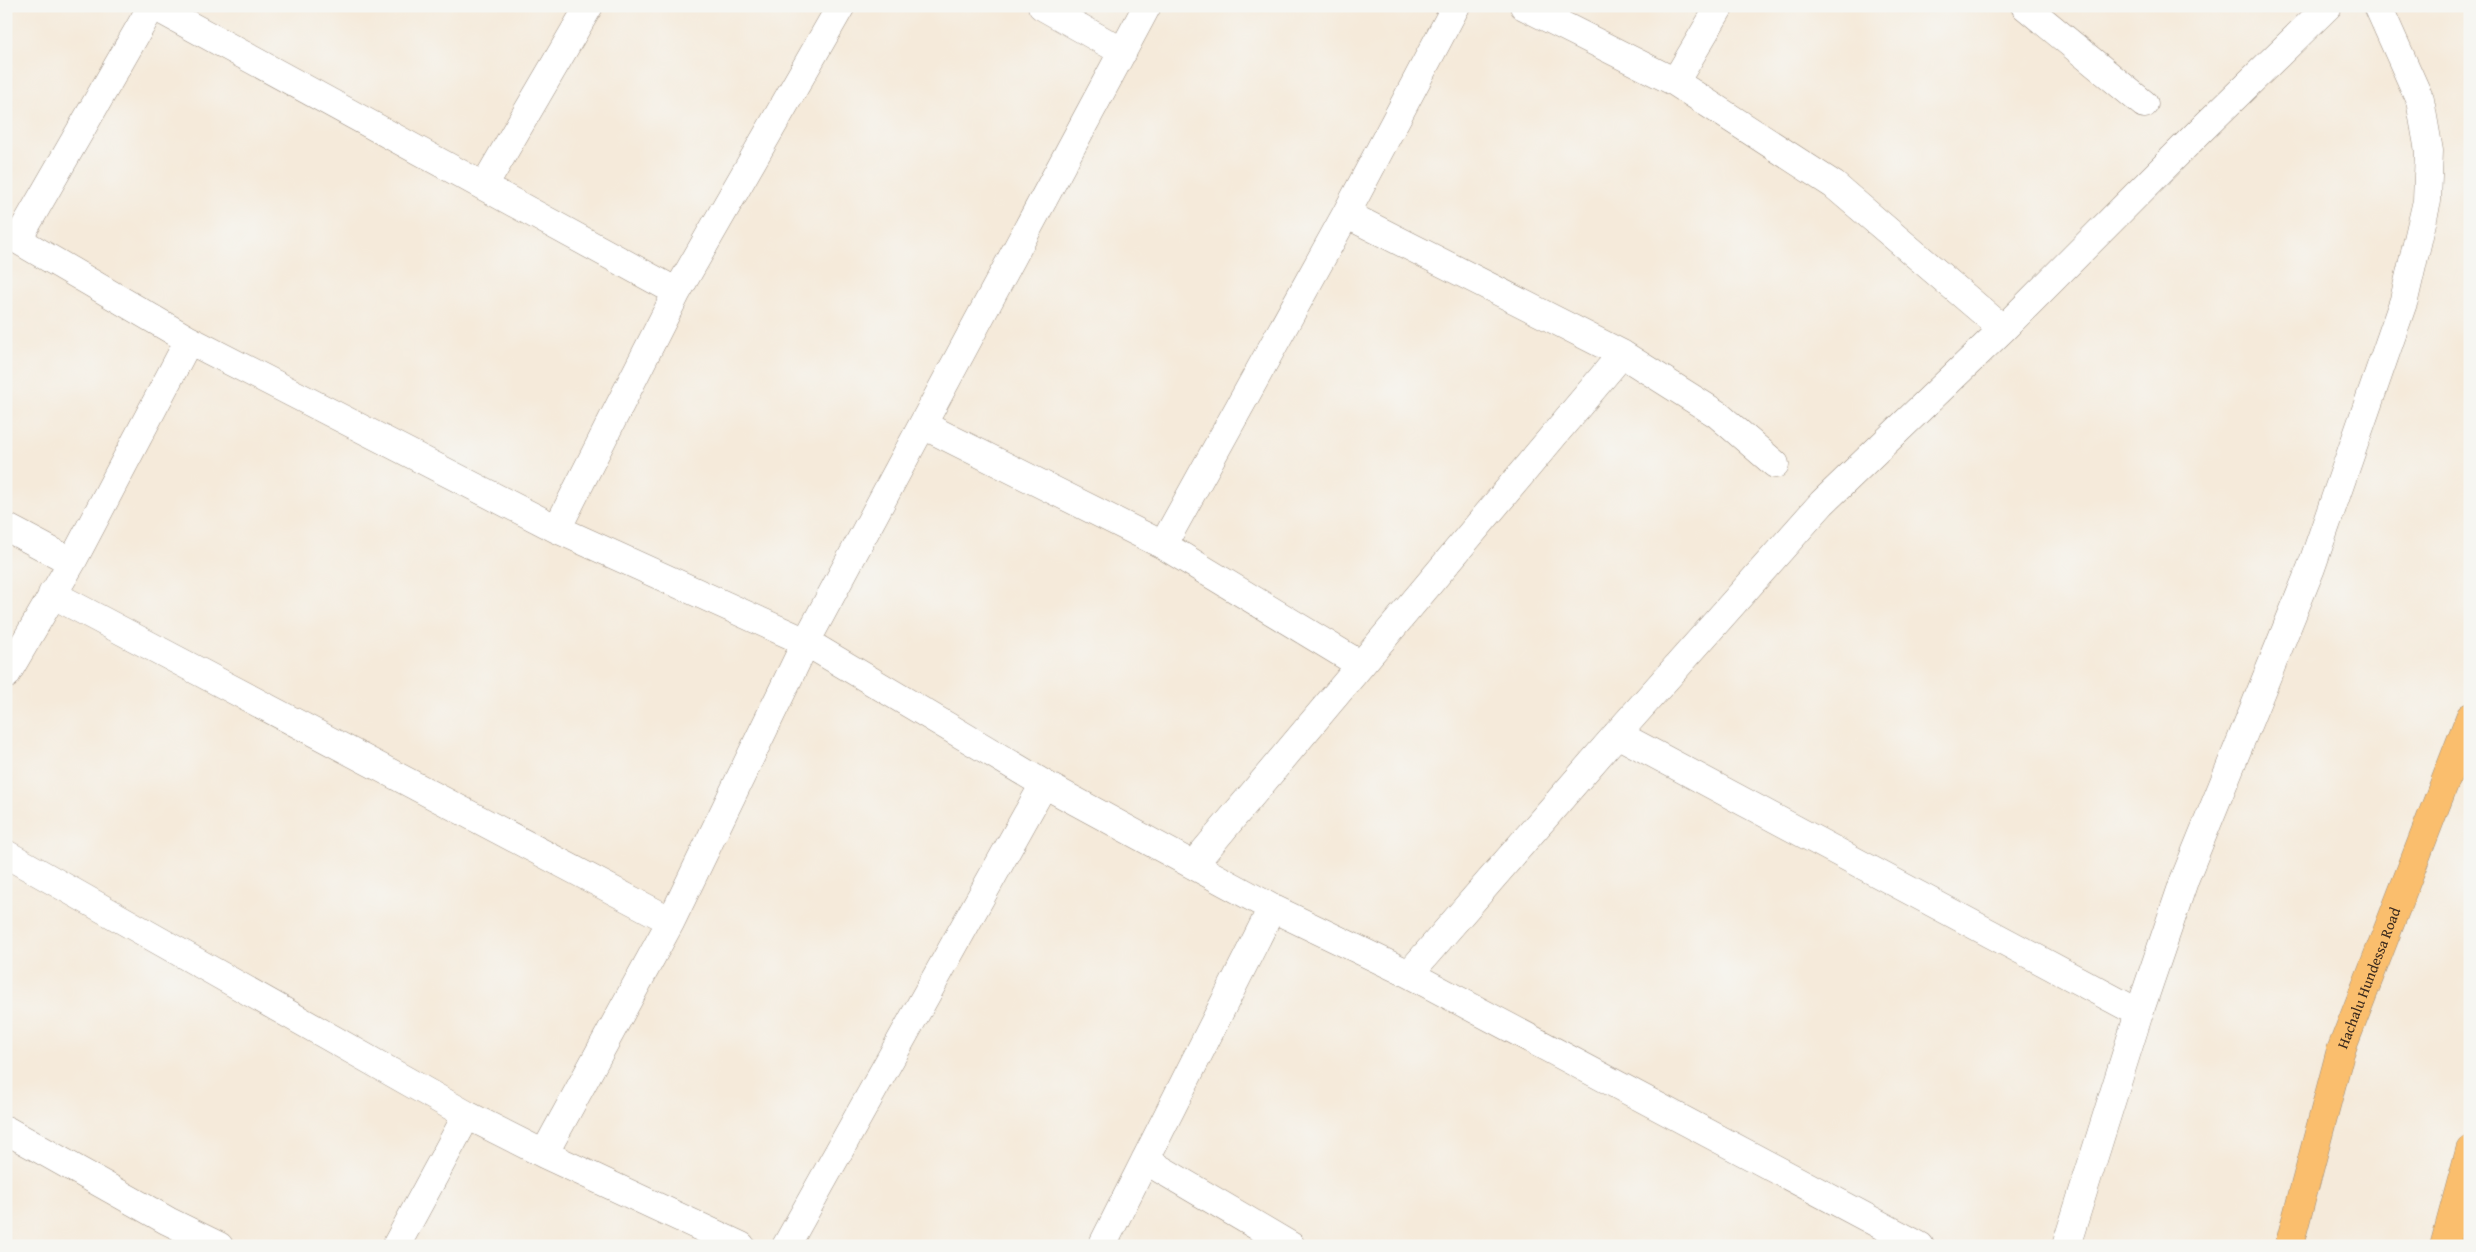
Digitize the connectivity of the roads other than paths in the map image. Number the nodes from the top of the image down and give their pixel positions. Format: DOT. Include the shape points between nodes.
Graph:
graph roads {
  1 [pos="153,6"];
  2 [pos="589,6"];
  3 [pos="841,6"];
  4 [pos="1042,6"];
  5 [pos="1147,6"];
  6 [pos="1456,6"];
  7 [pos="1524,6"];
  8 [pos="1720,6"];
  9 [pos="2024,6"];
  10 [pos="2328,6"];
  11 [pos="2378,6"];
  12 [pos="1123,52"];
  13 [pos="1675,82"];
  14 [pos="2144,104"];
  15 [pos="484,186"];
  16 [pos="1346,214"];
  17 [pos="12,236"];
  18 [pos="677,292"];
  19 [pos="2003,329"];
  20 [pos="189,340"];
  21 [pos="1622,354"];
  22 [pos="923,425"];
  23 [pos="1775,464"];
  24 [pos="6,527"];
  25 [pos="557,529"];
  26 [pos="1162,546"];
  27 [pos="72,562"];
  28 [pos="52,594"];
  29 [pos="806,642"];
  30 [pos="1362,665"];
  31 [pos="6,675"];
  32 [pos="2470,718"];
  33 [pos="1617,734"];
  34 [pos="1044,784"];
  35 [pos="6,854"];
  36 [pos="1193,865"];
  37 [pos="1272,908"];
  38 [pos="671,921"];
  39 [pos="1409,974"];
  40 [pos="2139,1013"];
  41 [pos="466,1115"];
  42 [pos="6,1130"];
  43 [pos="2470,1150"];
  44 [pos="544,1154"];
  45 [pos="1145,1160"];
  46 [pos="219,1246"];
  47 [pos="396,1246"];
  48 [pos="742,1246"];
  49 [pos="786,1246"];
  50 [pos="1102,1246"];
  51 [pos="1290,1246"];
  52 [pos="1920,1246"];
  53 [pos="2066,1246"];
  54 [pos="2289,1246"];
  55 [pos="2444,1246"];
  1 -- 15 [label="street"];
  1 -- 17 [label="street"];
  2 -- 15 [label="street"];
  3 -- 18 [label="street"];
  4 -- 12 [label="street"];
  5 -- 12 [label="street"];
  6 -- 16 [label="street"];
  7 -- 13 [label="street"];
  8 -- 13 [label="street"];
  9 -- 14 [label="street"];
  10 -- 19 [label="street"];
  11 -- 40 [label="street" via="2420,100 2429,151 2427,201 2404,300 2311,568 2185,878"];
  12 -- 22 [label="street"];
  13 -- 19 [label="street" via="1834,185"];
  15 -- 18 [label="street"];
  16 -- 21 [label="street"];
  16 -- 26 [label="street"];
  17 -- 20 [label="street"];
  18 -- 25 [label="street"];
  19 -- 33 [label="street" via="1822,503"];
  20 -- 25 [label="street"];
  20 -- 27 [label="street"];
  21 -- 23 [label="street" via="1718,414"];
  21 -- 30 [label="street"];
  22 -- 26 [label="street"];
  22 -- 29 [label="street"];
  24 -- 27 [label="street"];
  25 -- 29 [label="street"];
  26 -- 30 [label="street"];
  27 -- 28 [label="street"];
  28 -- 31 [label="street"];
  28 -- 38 [label="street"];
  29 -- 34 [label="street"];
  29 -- 38 [label="street"];
  30 -- 36 [label="street"];
  32 -- 54 [label="main road, Hachalu Hundessa Road" via="2340,1053"];
  33 -- 39 [label="street"];
  33 -- 40 [label="street"];
  34 -- 36 [label="street"];
  34 -- 49 [label="street"];
  35 -- 41 [label="street"];
  36 -- 37 [label="street"];
  37 -- 39 [label="street"];
  37 -- 45 [label="street"];
  38 -- 44 [label="street"];
  39 -- 52 [label="street"];
  40 -- 53 [label="street"];
  41 -- 44 [label="street"];
  41 -- 47 [label="street"];
  42 -- 46 [label="street"];
  43 -- 55 [label="main road"];
  44 -- 48 [label="street"];
  45 -- 50 [label="street"];
  45 -- 51 [label="street"];
}
